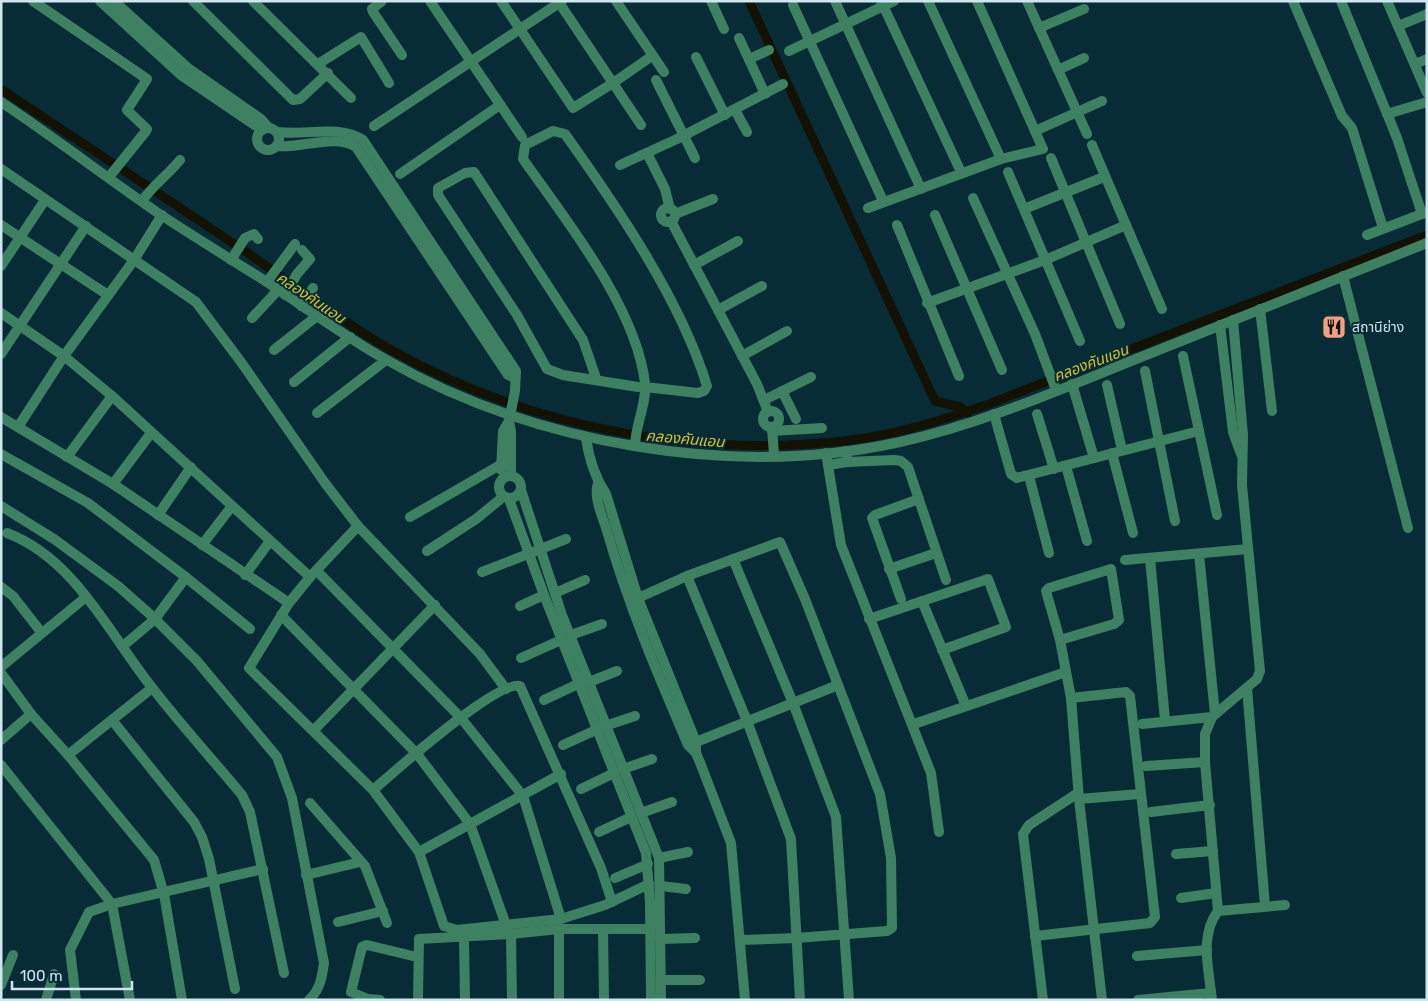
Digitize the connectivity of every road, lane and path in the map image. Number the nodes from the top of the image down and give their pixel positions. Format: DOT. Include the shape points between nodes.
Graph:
graph roads {
  1 [pos="33,1"];
  2 [pos="100,1"];
  3 [pos="114,1"];
  4 [pos="253,1"];
  5 [pos="382,1"];
  6 [pos="430,1"];
  7 [pos="501,1"];
  8 [pos="616,1"];
  9 [pos="711,1"];
  10 [pos="835,1"];
  11 [pos="894,1"];
  12 [pos="928,1"];
  13 [pos="977,1"];
  14 [pos="1027,1"];
  15 [pos="1294,1"];
  16 [pos="1341,1"];
  17 [pos="1388,1"];
  18 [pos="195,2"];
  19 [pos="560,2"];
  20 [pos="793,4"];
  21 [pos="882,4"];
  22 [pos="1084,9"];
  23 [pos="120,14"];
  24 [pos="1426,14"];
  25 [pos="845,24"];
  26 [pos="1398,26"];
  27 [pos="1039,28"];
  28 [pos="724,29"];
  29 [pos="520,30"];
  30 [pos="739,38"];
  31 [pos="810,40"];
  32 [pos="769,50"];
  33 [pos="789,51"];
  34 [pos="402,55"];
  35 [pos="652,56"];
  36 [pos="696,56"];
  37 [pos="1084,58"];
  38 [pos="749,59"];
  39 [pos="1427,59"];
  40 [pos="471,63"];
  41 [pos="318,64"];
  42 [pos="1414,64"];
  43 [pos="1058,70"];
  44 [pos="664,72"];
  45 [pos="328,73"];
  46 [pos="656,80"];
  47 [pos="389,83"];
  48 [pos="613,83"];
  49 [pos="783,84"];
  50 [pos="1427,93"];
  51 [pos="765,94"];
  52 [pos="351,98"];
  53 [pos="1102,101"];
  54 [pos="1,102"];
  55 [pos="1427,102"];
  56 [pos="500,105"];
  57 [pos="735,110"];
  58 [pos="1078,112"];
  59 [pos="1388,114"];
  60 [pos="725,115"];
  61 [pos="641,125"];
  62 [pos="374,126"];
  63 [pos="269,130"];
  64 [pos="1035,131"];
  65 [pos="747,132"];
  66 [pos="1087,134"];
  67 [pos="684,136"];
  68 [pos="522,137"];
  69 [pos="1092,145"];
  70 [pos="277,146"];
  71 [pos="647,153"];
  72 [pos="694,158"];
  73 [pos="1051,158"];
  74 [pos="1001,159"];
  75 [pos="180,160"];
  76 [pos="620,165"];
  77 [pos="2,172"];
  78 [pos="962,172"];
  79 [pos="1008,172"];
  80 [pos="112,174"];
  81 [pos="400,174"];
  82 [pos="1104,177"];
  83 [pos="921,189"];
  84 [pos="1067,193"];
  85 [pos="973,198"];
  86 [pos="144,199"];
  87 [pos="713,199"];
  88 [pos="45,200"];
  89 [pos="883,201"];
  90 [pos="868,208"];
  91 [pos="1024,209"];
  92 [pos="1425,213"];
  93 [pos="162,215"];
  94 [pos="672,215"];
  95 [pos="935,215"];
  96 [pos="1,225"];
  97 [pos="897,225"];
  98 [pos="1126,225"];
  99 [pos="86,226"];
  100 [pos="1383,228"];
  101 [pos="1367,235"];
  102 [pos="21,239"];
  103 [pos="258,239"];
  104 [pos="738,241"];
  105 [pos="1086,242"];
  106 [pos="1427,243"];
  107 [pos="233,256"];
  108 [pos="134,260"];
  109 [pos="1045,260"];
  110 [pos="60,265"];
  111 [pos="694,265"];
  112 [pos="1,266"];
  113 [pos="1006,276"];
  114 [pos="1342,276"];
  115 [pos="269,279"];
  116 [pos="762,286"];
  117 [pos="313,288"];
  118 [pos="968,289"];
  119 [pos="284,291"];
  120 [pos="108,295"];
  121 [pos="303,303"];
  122 [pos="928,303"];
  123 [pos="1162,309"];
  124 [pos="1260,309"];
  125 [pos="718,310"];
  126 [pos="1,313"];
  127 [pos="316,316"];
  128 [pos="252,318"];
  129 [pos="1233,320"];
  130 [pos="1120,324"];
  131 [pos="1220,325"];
  132 [pos="20,326"];
  133 [pos="787,331"];
  134 [pos="350,337"];
  135 [pos="1080,341"];
  136 [pos="274,350"];
  137 [pos="1,354"];
  138 [pos="64,356"];
  139 [pos="742,356"];
  140 [pos="1183,356"];
  141 [pos="386,360"];
  142 [pos="1002,370"];
  143 [pos="1145,371"];
  144 [pos="959,376"];
  145 [pos="811,377"];
  146 [pos="515,378"];
  147 [pos="596,378"];
  148 [pos="294,382"];
  149 [pos="642,384"];
  150 [pos="1072,384"];
  151 [pos="1107,386"];
  152 [pos="1056,388"];
  153 [pos="782,391"];
  154 [pos="112,396"];
  155 [pos="764,400"];
  156 [pos="1272,411"];
  157 [pos="317,413"];
  158 [pos="994,414"];
  159 [pos="1037,414"];
  160 [pos="510,415"];
  161 [pos="1,417"];
  162 [pos="796,419"];
  163 [pos="18,427"];
  164 [pos="822,428"];
  165 [pos="772,431"];
  166 [pos="1199,431"];
  167 [pos="151,433"];
  168 [pos="586,438"];
  169 [pos="1158,442"];
  170 [pos="635,443"];
  171 [pos="1122,450"];
  172 [pos="846,451"];
  173 [pos="826,453"];
  174 [pos="1112,453"];
  175 [pos="1,454"];
  176 [pos="774,454"];
  177 [pos="67,457"];
  178 [pos="1242,457"];
  179 [pos="1094,458"];
  180 [pos="847,462"];
  181 [pos="500,465"];
  182 [pos="828,465"];
  183 [pos="1066,466"];
  184 [pos="191,467"];
  185 [pos="1054,469"];
  186 [pos="1029,476"];
  187 [pos="507,477"];
  188 [pos="113,484"];
  189 [pos="521,490"];
  190 [pos="506,498"];
  191 [pos="918,499"];
  192 [pos="1,506"];
  193 [pos="232,506"];
  194 [pos="158,515"];
  195 [pos="1217,515"];
  196 [pos="410,517"];
  197 [pos="1175,520"];
  198 [pos="358,526"];
  199 [pos="1408,528"];
  200 [pos="1134,533"];
  201 [pos="8,534"];
  202 [pos="566,539"];
  203 [pos="270,541"];
  204 [pos="1087,541"];
  205 [pos="202,545"];
  206 [pos="538,548"];
  207 [pos="1248,550"];
  208 [pos="427,551"];
  209 [pos="528,553"];
  210 [pos="936,553"];
  211 [pos="1049,553"];
  212 [pos="1199,554"];
  213 [pos="1150,558"];
  214 [pos="733,559"];
  215 [pos="1125,560"];
  216 [pos="621,564"];
  217 [pos="889,569"];
  218 [pos="482,572"];
  219 [pos="313,574"];
  220 [pos="245,575"];
  221 [pos="686,576"];
  222 [pos="186,578"];
  223 [pos="585,580"];
  224 [pos="946,580"];
  225 [pos="1,587"];
  226 [pos="555,593"];
  227 [pos="544,595"];
  228 [pos="86,597"];
  229 [pos="638,598"];
  230 [pos="900,599"];
  231 [pos="922,601"];
  232 [pos="289,603"];
  233 [pos="435,606"];
  234 [pos="520,606"];
  235 [pos="281,615"];
  236 [pos="558,617"];
  237 [pos="155,619"];
  238 [pos="869,619"];
  239 [pos="602,624"];
  240 [pos="250,629"];
  241 [pos="41,632"];
  242 [pos="571,635"];
  243 [pos="561,640"];
  244 [pos="1060,640"];
  245 [pos="123,646"];
  246 [pos="393,647"];
  247 [pos="942,650"];
  248 [pos="521,658"];
  249 [pos="657,660"];
  250 [pos="1,667"];
  251 [pos="1,672"];
  252 [pos="617,672"];
  253 [pos="1066,672"];
  254 [pos="589,682"];
  255 [pos="578,684"];
  256 [pos="838,685"];
  257 [pos="152,688"];
  258 [pos="1247,688"];
  259 [pos="506,689"];
  260 [pos="353,690"];
  261 [pos="1071,698"];
  262 [pos="544,700"];
  263 [pos="793,703"];
  264 [pos="966,706"];
  265 [pos="594,709"];
  266 [pos="31,714"];
  267 [pos="635,716"];
  268 [pos="1213,716"];
  269 [pos="461,718"];
  270 [pos="112,720"];
  271 [pos="1165,720"];
  272 [pos="747,721"];
  273 [pos="914,724"];
  274 [pos="1142,724"];
  275 [pos="601,728"];
  276 [pos="314,730"];
  277 [pos="1,740"];
  278 [pos="696,742"];
  279 [pos="563,745"];
  280 [pos="696,753"];
  281 [pos="417,754"];
  282 [pos="68,756"];
  283 [pos="652,759"];
  284 [pos="1205,762"];
  285 [pos="1,765"];
  286 [pos="1146,766"];
  287 [pos="618,771"];
  288 [pos="561,774"];
  289 [pos="581,789"];
  290 [pos="373,790"];
  291 [pos="1140,794"];
  292 [pos="523,796"];
  293 [pos="1078,796"];
  294 [pos="672,802"];
  295 [pos="310,803"];
  296 [pos="1210,805"];
  297 [pos="1151,812"];
  298 [pos="640,813"];
  299 [pos="630,817"];
  300 [pos="470,824"];
  301 [pos="600,832"];
  302 [pos="939,832"];
  303 [pos="1213,851"];
  304 [pos="419,852"];
  305 [pos="688,852"];
  306 [pos="1176,854"];
  307 [pos="659,858"];
  308 [pos="360,862"];
  309 [pos="648,864"];
  310 [pos="263,869"];
  311 [pos="306,875"];
  312 [pos="615,878"];
  313 [pos="213,880"];
  314 [pos="649,884"];
  315 [pos="661,886"];
  316 [pos="686,889"];
  317 [pos="1216,893"];
  318 [pos="164,894"];
  319 [pos="1181,898"];
  320 [pos="612,902"];
  321 [pos="655,902"];
  322 [pos="112,904"];
  323 [pos="1285,904"];
  324 [pos="1265,906"];
  325 [pos="383,911"];
  326 [pos="1218,911"];
  327 [pos="338,922"];
  328 [pos="387,922"];
  329 [pos="560,924"];
  330 [pos="506,925"];
  331 [pos="1094,928"];
  332 [pos="603,930"];
  333 [pos="650,930"];
  334 [pos="511,934"];
  335 [pos="846,934"];
  336 [pos="1035,936"];
  337 [pos="464,938"];
  338 [pos="695,938"];
  339 [pos="796,938"];
  340 [pos="660,939"];
  341 [pos="740,940"];
  342 [pos="1207,950"];
  343 [pos="13,955"];
  344 [pos="1137,956"];
  345 [pos="417,957"];
  346 [pos="284,973"];
  347 [pos="54,974"];
  348 [pos="661,980"];
  349 [pos="700,980"];
  350 [pos="1,985"];
  351 [pos="235,989"];
  352 [pos="1211,996"];
  353 [pos="368,999"];
  354 [pos="46,1000"];
  355 [pos="76,1000"];
  356 [pos="130,1000"];
  357 [pos="182,1000"];
  358 [pos="310,1000"];
  359 [pos="380,1000"];
  360 [pos="418,1000"];
  361 [pos="465,1000"];
  362 [pos="512,1000"];
  363 [pos="559,1000"];
  364 [pos="604,1000"];
  365 [pos="651,1000"];
  366 [pos="661,1000"];
  367 [pos="745,1000"];
  368 [pos="800,1000"];
  369 [pos="849,1000"];
  370 [pos="1043,1000"];
  371 [pos="1102,1000"];
  372 [pos="1138,1000"];
  1 -- 80 [label="street" via="148,79 127,110 147,129"];
  2 -- 23 [label="street"];
  3 -- 23 [label="street"];
  4 -- 41 [label="street"];
  5 -- 34 [label="street" via="372,9 373,12"];
  6 -- 40 [label="street"];
  7 -- 29 [label="street"];
  8 -- 35 [label="street"];
  9 -- 28 [label="street"];
  10 -- 25 [label="street"];
  11 -- 21 [label="street"];
  12 -- 74 [label="street"];
  13 -- 64 [label="street"];
  14 -- 27 [label="street"];
  15 -- 100 [label="street" via="1342,116 1352,128"];
  16 -- 59 [label="street"];
  17 -- 26 [label="street"];
  18 -- 45 [label="street" via="292,100 300,99"];
  19 -- 29 [label="street"];
  19 -- 48 [label="street"];
  20 -- 31 [label="street"];
  21 -- 25 [label="street"];
  21 -- 78 [label="street"];
  22 -- 27 [label="street"];
  23 -- 63 [label="street" via="185,71"];
  24 -- 26 [label="street"];
  25 -- 31 [label="street"];
  25 -- 83 [label="street"];
  26 -- 42 [label="street"];
  27 -- 43 [label="street"];
  29 -- 40 [label="street"];
  29 -- 48 [label="street" via="573,108"];
  30 -- 38 [label="street"];
  31 -- 33 [label="street"];
  31 -- 89 [label="street"];
  32 -- 38 [label="street"];
  35 -- 44 [label="street"];
  35 -- 48 [label="street"];
  36 -- 60 [label="street"];
  37 -- 43 [label="street"];
  38 -- 51 [label="street"];
  39 -- 42 [label="street"];
  40 -- 56 [label="street"];
  40 -- 62 [label="street"];
  41 -- 45 [label="street"];
  41 -- 47 [label="street" via="360,37"];
  42 -- 50 [label="street"];
  43 -- 58 [label="street"];
  45 -- 52 [label="street"];
  46 -- 67 [label="street"];
  48 -- 61 [label="street"];
  49 -- 51 [label="street"];
  51 -- 57 [label="street"];
  53 -- 58 [label="street"];
  54 -- 80 [label="street"];
  55 -- 59 [label="street"];
  56 -- 68 [label="street"];
  56 -- 81 [label="street"];
  57 -- 60 [label="street"];
  57 -- 65 [label="street"];
  58 -- 64 [label="street"];
  58 -- 66 [label="street"];
  59 -- 92 [label="street"];
  60 -- 67 [label="street"];
  63 -- 70 [label="street"];
  63 -- 70 [label="street" via="257,138 260,148 268,151"];
  63 -- 146 [label="street" via="289,134 343,131 363,140 513,363"];
  64 -- 74 [label="street" via="1043,150"];
  67 -- 71 [label="street"];
  67 -- 72 [label="street"];
  69 -- 82 [label="street"];
  70 -- 146 [label="street" via="287,148 342,141 356,147 508,375"];
  71 -- 76 [label="street"];
  71 -- 94 [label="street" via="665,190"];
  73 -- 84 [label="street"];
  74 -- 78 [label="street"];
  75 -- 86 [label="street"];
  77 -- 88 [label="street"];
  78 -- 83 [label="street"];
  79 -- 91 [label="street"];
  80 -- 86 [label="street"];
  82 -- 84 [label="street"];
  82 -- 98 [label="street"];
  83 -- 89 [label="street"];
  84 -- 91 [label="street"];
  84 -- 105 [label="street"];
  85 -- 113 [label="street"];
  86 -- 93 [label="street"];
  87 -- 94 [label="street"];
  88 -- 99 [label="street"];
  88 -- 102 [label="street"];
  89 -- 90 [label="street"];
  91 -- 109 [label="street"];
  92 -- 100 [label="street"];
  93 -- 107 [label="street"];
  93 -- 108 [label="street"];
  94 -- 111 [label="street"];
  95 -- 118 [label="street"];
  96 -- 102 [label="street"];
  97 -- 122 [label="street"];
  98 -- 105 [label="street"];
  98 -- 123 [label="street"];
  99 -- 108 [label="street"];
  99 -- 110 [label="street"];
  100 -- 101 [label="street"];
  102 -- 110 [label="street"];
  102 -- 112 [label="street"];
  103 -- 107 [label="street" via="251,233"];
  104 -- 111 [label="street"];
  105 -- 109 [label="street"];
  105 -- 130 [label="street"];
  106 -- 114 [label="street"];
  107 -- 115 [label="street"];
  108 -- 120 [label="street"];
  108 -- 198 [label="street" via="196,302"];
  109 -- 113 [label="street"];
  109 -- 135 [label="street"];
  110 -- 120 [label="street"];
  110 -- 132 [label="street"];
  111 -- 125 [label="street"];
  113 -- 118 [label="street"];
  113 -- 152 [label="street"];
  114 -- 124 [label="street"];
  114 -- 199 [label="street"];
  115 -- 119 [label="street"];
  115 -- 119 [label="street" via="298,247 310,259"];
  116 -- 125 [label="street"];
  117 -- 121 [label="street"];
  118 -- 122 [label="street"];
  118 -- 142 [label="street"];
  119 -- 121 [label="street"];
  119 -- 128 [label="street"];
  120 -- 138 [label="street"];
  121 -- 127 [label="street"];
  122 -- 144 [label="street"];
  124 -- 129 [label="street"];
  124 -- 156 [label="street"];
  125 -- 139 [label="street"];
  126 -- 132 [label="street"];
  127 -- 134 [label="street"];
  127 -- 136 [label="street"];
  129 -- 131 [label="street"];
  129 -- 178 [label="street" via="1241,400"];
  131 -- 150 [label="street"];
  131 -- 178 [label="street" via="1233,432"];
  132 -- 137 [label="street"];
  132 -- 138 [label="street"];
  133 -- 139 [label="street"];
  134 -- 141 [label="street"];
  134 -- 148 [label="street"];
  138 -- 154 [label="street"];
  138 -- 163 [label="street"];
  139 -- 155 [label="street"];
  140 -- 166 [label="street"];
  141 -- 157 [label="street"];
  141 -- 160 [label="street" via="446,390"];
  143 -- 169 [label="street"];
  145 -- 153 [label="street"];
  146 -- 160 [label="street"];
  147 -- 147 [label="street" via="563,375 547,369 517,315 438,195 438,188 465,173 474,172 584,340"];
  147 -- 149 [label="street"];
  149 -- 149 [label="street" via="642,360 624,314 579,239 523,159 524,145 553,131 565,134 648,258 672,303 707,386 698,393"];
  149 -- 170 [label="street"];
  150 -- 152 [label="street"];
  150 -- 179 [label="street"];
  151 -- 171 [label="street"];
  152 -- 158 [label="street"];
  153 -- 155 [label="street"];
  153 -- 162 [label="street"];
  154 -- 167 [label="street"];
  154 -- 177 [label="street"];
  155 -- 165 [label="street" via="768,412 764,423"];
  158 -- 172 [label="street" via="933,433"];
  158 -- 186 [label="street" via="1012,474 1018,478"];
  159 -- 185 [label="street"];
  160 -- 168 [label="street"];
  160 -- 181 [label="street" via="503,431"];
  160 -- 187 [label="street" via="512,432"];
  161 -- 163 [label="street"];
  163 -- 177 [label="street"];
  164 -- 165 [label="street"];
  165 -- 176 [label="street"];
  166 -- 169 [label="street"];
  166 -- 195 [label="street"];
  167 -- 184 [label="street"];
  167 -- 188 [label="street"];
  168 -- 170 [label="street"];
  168 -- 216 [label="street" via="588,456 598,483 596,490"];
  169 -- 171 [label="street"];
  169 -- 197 [label="street"];
  170 -- 176 [label="street" via="698,453"];
  171 -- 174 [label="street"];
  172 -- 173 [label="street"];
  172 -- 180 [label="street"];
  173 -- 176 [label="street"];
  173 -- 182 [label="street"];
  174 -- 179 [label="street"];
  174 -- 200 [label="street"];
  175 -- 222 [label="street" via="88,503"];
  177 -- 188 [label="street"];
  178 -- 207 [label="street"];
  179 -- 183 [label="street"];
  180 -- 182 [label="street"];
  180 -- 191 [label="street" via="901,461 908,467"];
  181 -- 187 [label="street"];
  181 -- 196 [label="street"];
  182 -- 238 [label="street" via="841,545"];
  183 -- 185 [label="street"];
  183 -- 204 [label="street"];
  184 -- 193 [label="street"];
  184 -- 194 [label="street"];
  185 -- 186 [label="street"];
  186 -- 211 [label="street"];
  187 -- 189 [label="street" via="521,482"];
  187 -- 190 [label="street" via="499,486"];
  188 -- 194 [label="street"];
  189 -- 190 [label="street" via="519,495"];
  189 -- 206 [label="street"];
  190 -- 208 [label="street"];
  190 -- 209 [label="street"];
  191 -- 210 [label="street"];
  191 -- 217 [label="street" via="873,516"];
  192 -- 237 [label="street" via="54,539 118,586"];
  193 -- 203 [label="street"];
  193 -- 205 [label="street"];
  194 -- 205 [label="street"];
  198 -- 219 [label="street"];
  198 -- 233 [label="street"];
  201 -- 228 [label="street" via="42,551"];
  202 -- 206 [label="street"];
  203 -- 219 [label="street"];
  203 -- 220 [label="street"];
  205 -- 220 [label="street"];
  206 -- 209 [label="street"];
  206 -- 226 [label="street"];
  207 -- 212 [label="street"];
  207 -- 258 [label="street" via="1260,671"];
  209 -- 218 [label="street"];
  209 -- 227 [label="street"];
  210 -- 217 [label="street"];
  210 -- 224 [label="street"];
  212 -- 213 [label="street"];
  212 -- 268 [label="street"];
  213 -- 215 [label="street"];
  213 -- 271 [label="street"];
  214 -- 221 [label="street"];
  214 -- 256 [label="street" via="780,542"];
  214 -- 263 [label="street"];
  216 -- 229 [label="street"];
  216 -- 249 [label="street"];
  217 -- 230 [label="street"];
  219 -- 232 [label="street"];
  219 -- 246 [label="street"];
  220 -- 232 [label="street"];
  221 -- 229 [label="street"];
  221 -- 272 [label="street"];
  222 -- 237 [label="street"];
  222 -- 240 [label="street"];
  223 -- 226 [label="street"];
  225 -- 241 [label="street" via="13,596"];
  226 -- 236 [label="street"];
  227 -- 234 [label="street"];
  227 -- 236 [label="street"];
  228 -- 241 [label="street"];
  228 -- 245 [label="street"];
  229 -- 249 [label="street"];
  231 -- 238 [label="street"];
  231 -- 247 [label="street"];
  231 -- 247 [label="street" via="987,578 989,580 1006,626"];
  232 -- 235 [label="street"];
  233 -- 246 [label="street"];
  233 -- 259 [label="street" via="480,654"];
  235 -- 260 [label="street"];
  235 -- 276 [label="street" via="249,668"];
  236 -- 242 [label="street"];
  236 -- 243 [label="street"];
  237 -- 245 [label="street"];
  237 -- 311 [label="street" via="197,662 278,757 292,798"];
  238 -- 273 [label="street"];
  239 -- 242 [label="street"];
  241 -- 250 [label="street"];
  242 -- 254 [label="street"];
  243 -- 248 [label="street"];
  243 -- 255 [label="street"];
  244 -- 244 [label="street" via="1119,620 1111,569 1047,589"];
  244 -- 253 [label="street"];
  245 -- 257 [label="street"];
  246 -- 260 [label="street"];
  246 -- 269 [label="street"];
  247 -- 264 [label="street"];
  249 -- 278 [label="street"];
  249 -- 280 [label="street" via="688,745"];
  251 -- 266 [label="street"];
  252 -- 254 [label="street"];
  253 -- 261 [label="street"];
  253 -- 264 [label="street"];
  254 -- 265 [label="street"];
  255 -- 262 [label="street"];
  255 -- 265 [label="street"];
  256 -- 263 [label="street"];
  256 -- 335 [label="street" via="880,794 891,858 894,921 887,931"];
  257 -- 270 [label="street"];
  257 -- 310 [label="street" via="246,802"];
  258 -- 268 [label="street"];
  258 -- 324 [label="street"];
  259 -- 269 [label="street"];
  259 -- 288 [label="street" via="520,686"];
  260 -- 276 [label="street"];
  260 -- 281 [label="street"];
  261 -- 291 [label="street" via="1126,692 1130,696"];
  261 -- 293 [label="street"];
  263 -- 272 [label="street"];
  263 -- 335 [label="street" via="836,817"];
  264 -- 273 [label="street"];
  265 -- 275 [label="street"];
  266 -- 277 [label="street"];
  266 -- 282 [label="street"];
  267 -- 275 [label="street"];
  268 -- 271 [label="street"];
  268 -- 284 [label="street" via="1205,734"];
  269 -- 281 [label="street"];
  269 -- 292 [label="street"];
  270 -- 282 [label="street"];
  270 -- 313 [label="street" via="194,822 202,837"];
  271 -- 274 [label="street"];
  272 -- 278 [label="street"];
  272 -- 339 [label="street" via="791,839"];
  273 -- 302 [label="street" via="931,773"];
  275 -- 279 [label="street"];
  275 -- 287 [label="street"];
  276 -- 290 [label="street"];
  278 -- 280 [label="street"];
  280 -- 341 [label="street" via="731,843"];
  281 -- 290 [label="street"];
  281 -- 300 [label="street"];
  282 -- 318 [label="street" via="154,860"];
  283 -- 287 [label="street"];
  284 -- 286 [label="street"];
  284 -- 296 [label="street"];
  285 -- 322 [label="street"];
  287 -- 289 [label="street"];
  287 -- 298 [label="street"];
  287 -- 299 [label="street"];
  288 -- 292 [label="street"];
  288 -- 320 [label="street" via="602,868"];
  290 -- 304 [label="street"];
  291 -- 293 [label="street"];
  291 -- 331 [label="street" via="1155,920"];
  292 -- 300 [label="street"];
  292 -- 329 [label="street"];
  293 -- 331 [label="street"];
  293 -- 336 [label="street" via="1029,825 1024,832"];
  294 -- 298 [label="street"];
  295 -- 308 [label="street"];
  296 -- 297 [label="street"];
  296 -- 303 [label="street"];
  298 -- 307 [label="street"];
  299 -- 301 [label="street"];
  299 -- 309 [label="street"];
  300 -- 304 [label="street"];
  300 -- 330 [label="street"];
  303 -- 306 [label="street"];
  303 -- 317 [label="street"];
  304 -- 330 [label="street" via="446,928 457,930"];
  305 -- 307 [label="street"];
  307 -- 315 [label="street"];
  308 -- 311 [label="street"];
  308 -- 325 [label="street" via="369,873"];
  309 -- 312 [label="street"];
  309 -- 314 [label="street"];
  310 -- 313 [label="street"];
  310 -- 346 [label="street"];
  311 -- 358 [label="street" via="324,963 316,993"];
  313 -- 318 [label="street"];
  313 -- 351 [label="street"];
  314 -- 320 [label="street"];
  314 -- 321 [label="street"];
  315 -- 316 [label="street"];
  315 -- 321 [label="street"];
  317 -- 319 [label="street"];
  317 -- 326 [label="street"];
  318 -- 322 [label="street"];
  318 -- 357 [label="street"];
  320 -- 329 [label="street"];
  321 -- 333 [label="street"];
  321 -- 340 [label="street"];
  322 -- 355 [label="street" via="89,912 70,950"];
  322 -- 356 [label="street"];
  323 -- 324 [label="street"];
  324 -- 326 [label="street"];
  325 -- 327 [label="street"];
  325 -- 328 [label="street"];
  326 -- 342 [label="street" via="1208,926"];
  329 -- 330 [label="street"];
  329 -- 332 [label="street"];
  329 -- 334 [label="street"];
  329 -- 363 [label="street"];
  331 -- 336 [label="street"];
  331 -- 371 [label="street"];
  332 -- 333 [label="street"];
  332 -- 364 [label="street"];
  333 -- 365 [label="street"];
  334 -- 337 [label="street"];
  334 -- 362 [label="street"];
  335 -- 339 [label="street"];
  335 -- 369 [label="street"];
  336 -- 370 [label="street"];
  337 -- 345 [label="street" via="419,940"];
  337 -- 361 [label="street"];
  338 -- 340 [label="street"];
  339 -- 341 [label="street"];
  339 -- 368 [label="street"];
  340 -- 348 [label="street"];
  341 -- 367 [label="street"];
  342 -- 344 [label="street"];
  342 -- 352 [label="street"];
  343 -- 350 [label="street"];
  345 -- 353 [label="street" via="364,945 351,990"];
  345 -- 360 [label="street"];
  347 -- 354 [label="street"];
  348 -- 349 [label="street"];
  348 -- 366 [label="street"];
  352 -- 372 [label="street"];
  353 -- 359 [label="street"];
}
